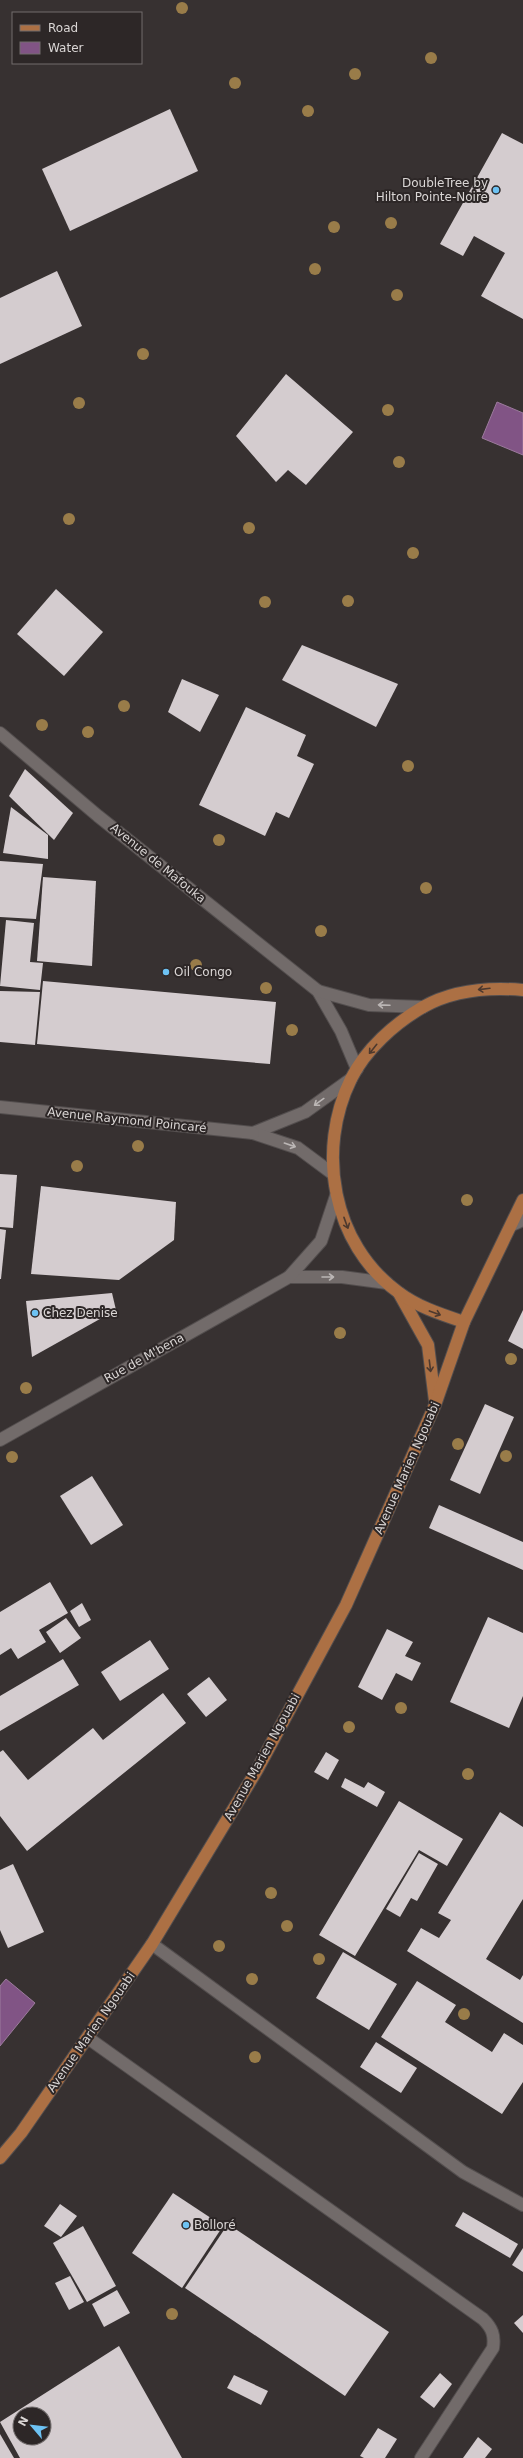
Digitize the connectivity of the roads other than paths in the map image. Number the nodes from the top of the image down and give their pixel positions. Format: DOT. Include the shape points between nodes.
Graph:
graph roads {
  1 [pos="0,733"];
  2 [pos="523,990"];
  3 [pos="318,991"];
  4 [pos="423,1007"];
  5 [pos="357,1069"];
  6 [pos="351,1079"];
  7 [pos="0,1107"];
  8 [pos="253,1132"];
  9 [pos="333,1174"];
  10 [pos="336,1196"];
  11 [pos="523,1200"];
  12 [pos="518,1223"];
  13 [pos="289,1277"];
  14 [pos="387,1283"];
  15 [pos="399,1292"];
  16 [pos="464,1322"];
  17 [pos="435,1405"];
  18 [pos="0,1440"];
  19 [pos="152,1944"];
  20 [pos="88,2038"];
  21 [pos="0,2158"];
  22 [pos="523,2205"];
  23 [pos="421,2458"];
  1 -- 3 [label="street, Avenue de Mafouka" via="98,816"];
  2 -- 4 [label="main road, one-way" via="497,988 459,993"];
  4 -- 3 [label="street, one-way" via="369,1005"];
  3 -- 5 [label="street" via="341,1031"];
  4 -- 5 [label="main road, one-way" via="386,1033"];
  5 -- 6 [label="main road"];
  6 -- 8 [label="street, one-way" via="305,1112"];
  6 -- 9 [label="main road" via="335,1125"];
  7 -- 8 [label="street, Avenue Raymond Poincaré"];
  8 -- 9 [label="street, one-way" via="298,1148"];
  9 -- 10 [label="main road"];
  10 -- 13 [label="street, Rue de M'bena" via="321,1241"];
  10 -- 14 [label="main road, one-way" via="347,1228 365,1258"];
  11 -- 12 [label="main road, Avenue Marien Ngouabi"];
  12 -- 16 [label="main road, Avenue Marien Ngouabi"];
  13 -- 14 [label="street, Rue de M'bena, one-way" via="342,1277"];
  13 -- 18 [label="street, Rue de M'bena"];
  14 -- 15 [label="main road"];
  15 -- 16 [label="main road, one-way" via="429,1311"];
  15 -- 17 [label="main road, one-way" via="428,1345"];
  16 -- 17 [label="main road, Avenue Marien Ngouabi"];
  17 -- 19 [label="main road, Avenue Marien Ngouabi" via="346,1605 257,1770"];
  19 -- 20 [label="main road, Avenue Marien Ngouabi"];
  19 -- 22 [label="street" via="463,2172"];
  20 -- 21 [label="main road, Avenue Marien Ngouabi" via="21,2133"];
  20 -- 23 [label="street" via="483,2319 491,2328 493,2348"];
}
